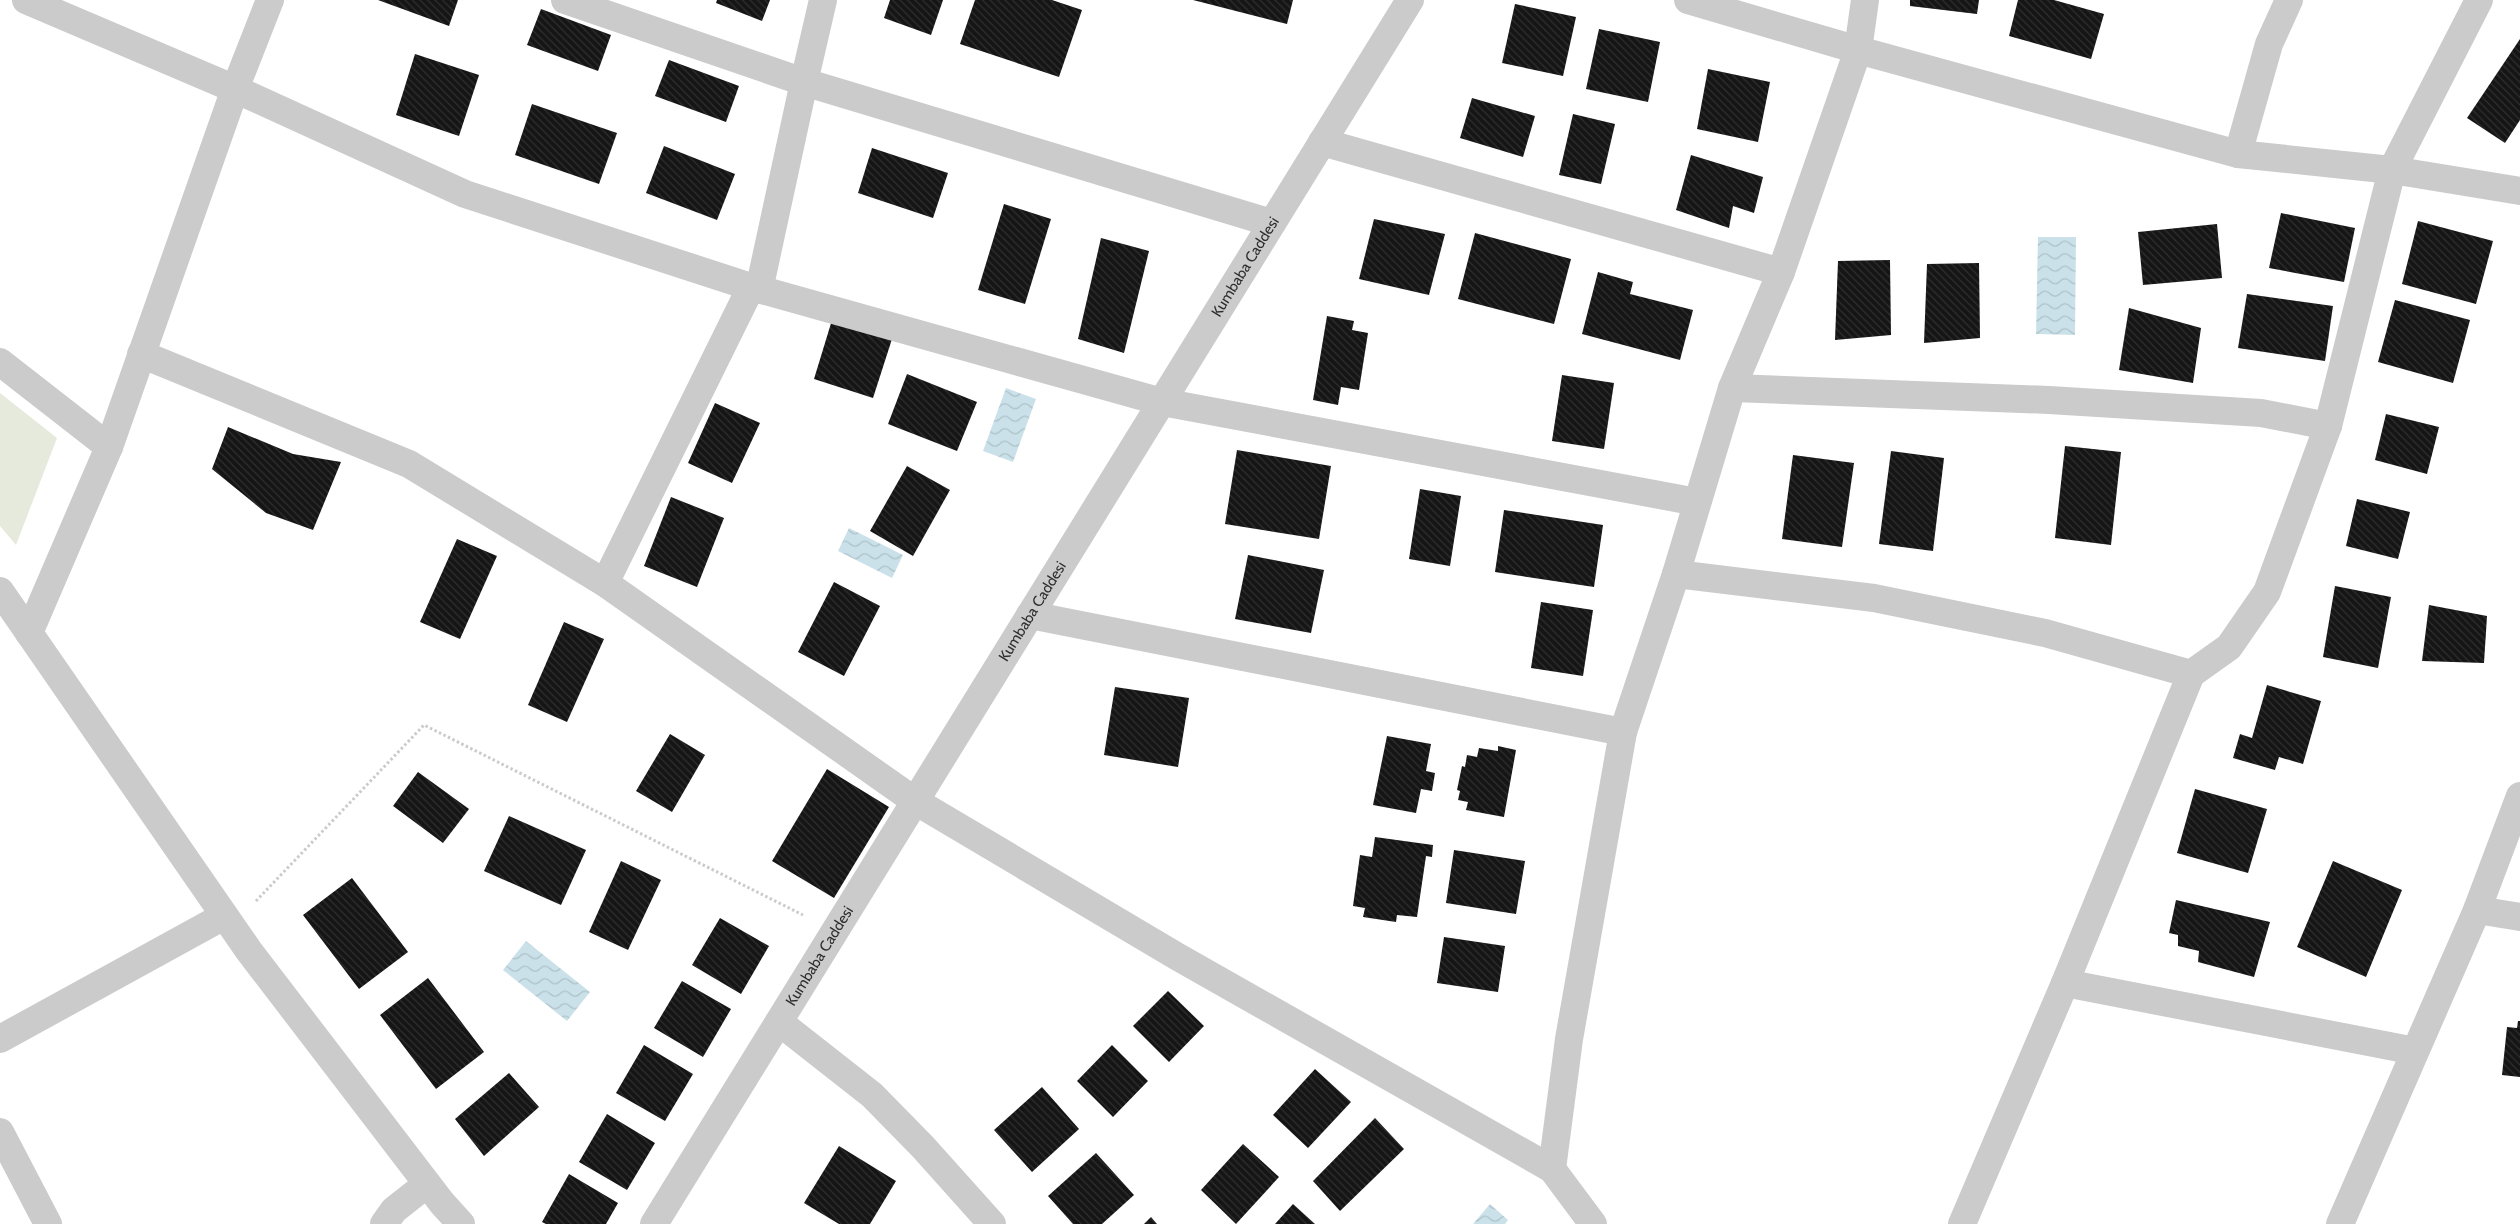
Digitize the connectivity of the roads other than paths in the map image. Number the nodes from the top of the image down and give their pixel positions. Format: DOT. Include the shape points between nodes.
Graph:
graph roads {
  1 [pos="26,0"];
  2 [pos="270,0"];
  3 [pos="565,0"];
  4 [pos="823,0"];
  5 [pos="1410,0"];
  6 [pos="1688,0"];
  7 [pos="1865,0"];
  8 [pos="2289,0"];
  9 [pos="2479,0"];
  10 [pos="1858,50"];
  11 [pos="804,82"];
  12 [pos="235,89"];
  13 [pos="1322,142"];
  14 [pos="2238,154"];
  15 [pos="2392,170"];
  16 [pos="2520,191"];
  17 [pos="1272,224"];
  18 [pos="1781,272"];
  19 [pos="755,288"];
  20 [pos="141,354"];
  21 [pos="0,362"];
  22 [pos="1732,388"];
  23 [pos="1162,402"];
  24 [pos="2328,426"];
  25 [pos="109,447"];
  26 [pos="1697,502"];
  27 [pos="1676,574"];
  28 [pos="605,583"];
  29 [pos="0,592"];
  30 [pos="1030,615"];
  31 [pos="29,633"];
  32 [pos="2191,674"];
  33 [pos="1623,732"];
  34 [pos="2520,796"];
  35 [pos="915,801"];
  36 [pos="2477,910"];
  37 [pos="2520,917"];
  38 [pos="228,921"];
  39 [pos="2065,983"];
  40 [pos="779,1022"];
  41 [pos="0,1039"];
  42 [pos="2415,1051"];
  43 [pos="0,1132"];
  44 [pos="1552,1169"];
  45 [pos="428,1184"];
  46 [pos="48,1224"];
  47 [pos="384,1224"];
  48 [pos="461,1224"];
  49 [pos="654,1224"];
  50 [pos="992,1224"];
  51 [pos="1593,1224"];
  52 [pos="1962,1224"];
  53 [pos="2340,1224"];
  1 -- 12 [label="street"];
  2 -- 12 [label="street"];
  3 -- 11 [label="street"];
  4 -- 11 [label="street"];
  5 -- 13 [label="street, Kumbaba Caddesi"];
  6 -- 10 [label="street"];
  7 -- 10 [label="street"];
  8 -- 14 [label="street" via="2269,44"];
  9 -- 15 [label="street"];
  10 -- 14 [label="street"];
  10 -- 18 [label="street"];
  11 -- 17 [label="street"];
  11 -- 19 [label="street"];
  12 -- 19 [label="street" via="465,194"];
  12 -- 20 [label="street"];
  13 -- 17 [label="street, Kumbaba Caddesi"];
  13 -- 18 [label="street"];
  14 -- 15 [label="street"];
  15 -- 16 [label="street"];
  15 -- 24 [label="street"];
  17 -- 23 [label="street, Kumbaba Caddesi"];
  18 -- 22 [label="street"];
  19 -- 23 [label="street"];
  19 -- 28 [label="street"];
  20 -- 25 [label="street"];
  20 -- 28 [label="street" via="409,464"];
  21 -- 25 [label="street"];
  22 -- 24 [label="street" via="2050,400 2252,412"];
  22 -- 26 [label="street"];
  23 -- 26 [label="street"];
  23 -- 30 [label="street, Kumbaba Caddesi"];
  24 -- 32 [label="street" via="2267,592 2229,647"];
  25 -- 31 [label="street"];
  26 -- 27 [label="street"];
  27 -- 32 [label="street" via="1874,598 2045,633"];
  27 -- 33 [label="street"];
  28 -- 35 [label="street"];
  29 -- 31 [label="street"];
  30 -- 33 [label="street"];
  30 -- 35 [label="street, Kumbaba Caddesi"];
  31 -- 38 [label="street"];
  32 -- 39 [label="street"];
  33 -- 44 [label="street" via="1569,1039"];
  34 -- 36 [label="street"];
  35 -- 40 [label="street, Kumbaba Caddesi"];
  35 -- 44 [label="street" via="1178,957"];
  36 -- 37 [label="street"];
  36 -- 42 [label="street"];
  38 -- 41 [label="street"];
  38 -- 45 [label="street"];
  39 -- 42 [label="street"];
  39 -- 52 [label="street"];
  40 -- 49 [label="street, Kumbaba Caddesi"];
  40 -- 50 [label="street" via="872,1095 924,1147"];
  42 -- 53 [label="street"];
  43 -- 46 [label="street"];
  44 -- 51 [label="street"];
  45 -- 47 [label="street" via="394,1210"];
  45 -- 48 [label="street"];
}
